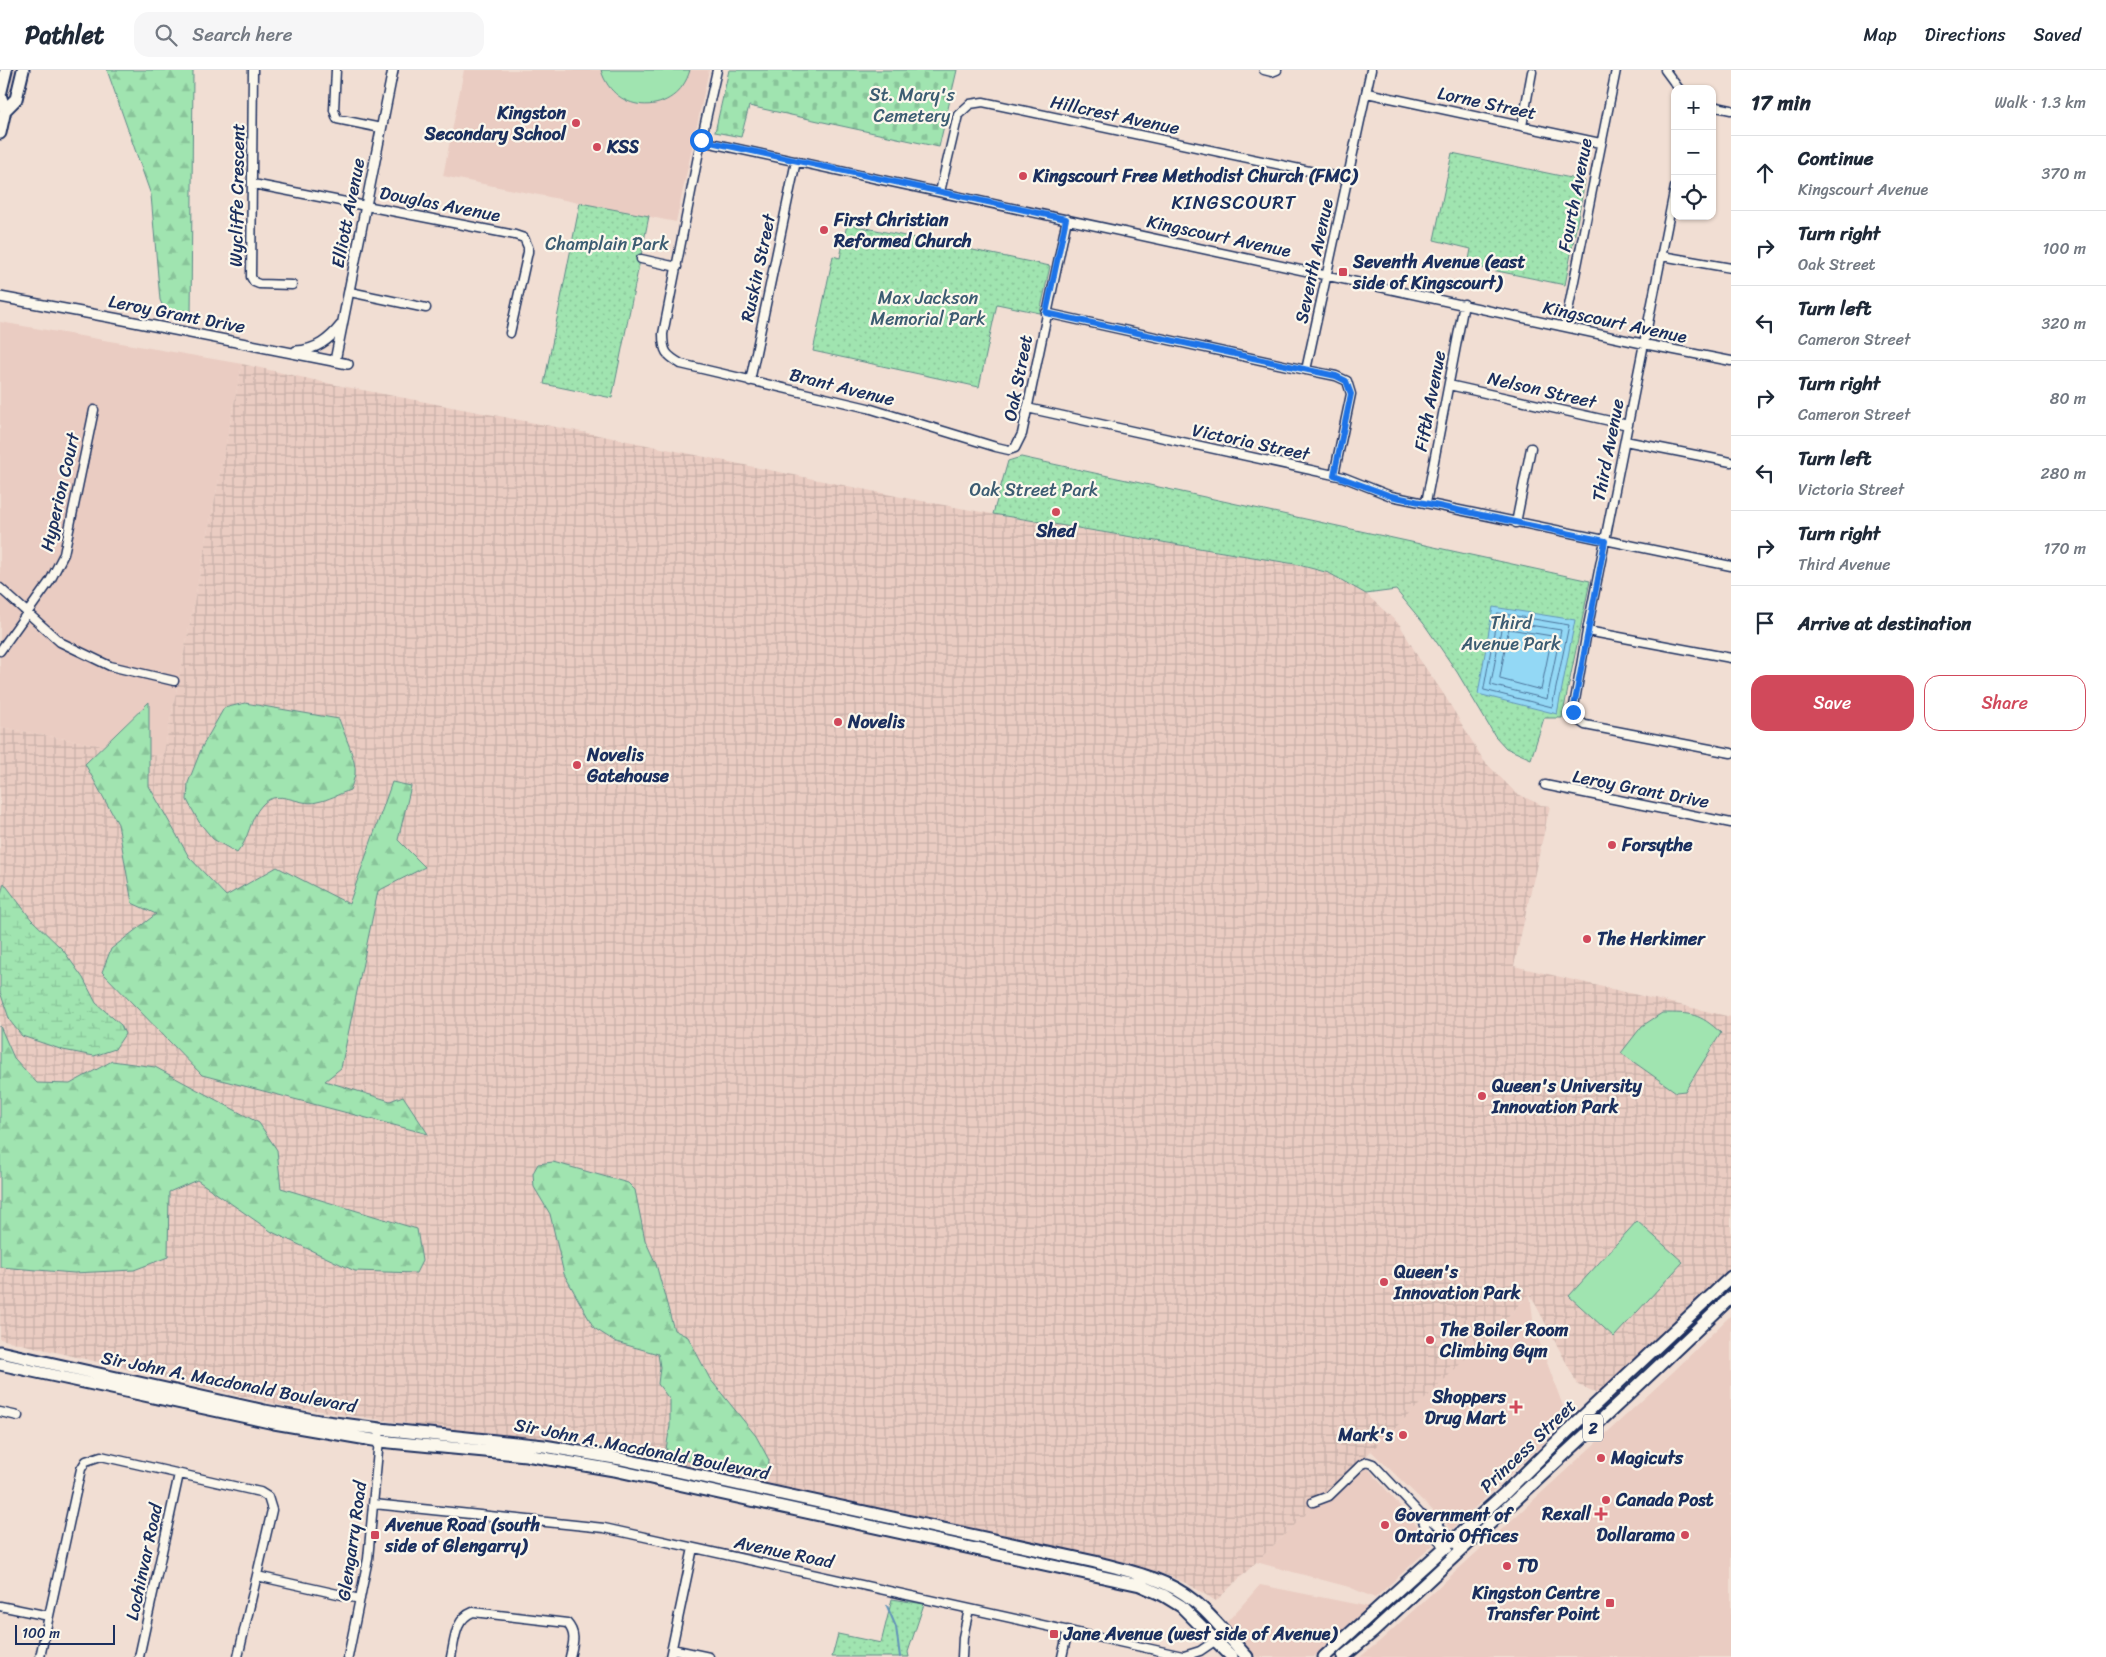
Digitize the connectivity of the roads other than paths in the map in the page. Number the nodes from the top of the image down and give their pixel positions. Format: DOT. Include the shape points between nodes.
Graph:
graph roads {
  1 [pos="6,70"];
  2 [pos="23,70"];
  3 [pos="253,70"];
  4 [pos="336,70"];
  5 [pos="393,70"];
  6 [pos="717,70"];
  7 [pos="1264,70"];
  8 [pos="1277,70"];
  9 [pos="1371,70"];
  10 [pos="1616,70"];
  11 [pos="1665,70"];
  12 [pos="1532,72"];
  13 [pos="1676,85"];
  14 [pos="1367,93"];
  15 [pos="1716,107"];
  16 [pos="5,110"];
  17 [pos="1731,110"];
  18 [pos="1522,126"];
  19 [pos="381,128"];
  20 [pos="0,133"];
  21 [pos="701,140"];
  22 [pos="1600,143"];
  23 [pos="796,162"];
  24 [pos="1347,179"];
  25 [pos="253,184"];
  26 [pos="940,192"];
  27 [pos="366,205"];
  28 [pos="1671,208"];
  29 [pos="1066,219"];
  30 [pos="1662,256"];
  31 [pos="641,259"];
  32 [pos="677,266"];
  33 [pos="1731,268"];
  34 [pos="1327,275"];
  35 [pos="292,285"];
  36 [pos="350,292"];
  37 [pos="0,297"];
  38 [pos="1464,304"];
  39 [pos="426,308"];
  40 [pos="1046,313"];
  41 [pos="343,322"];
  42 [pos="1565,326"];
  43 [pos="510,333"];
  44 [pos="1644,344"];
  45 [pos="284,351"];
  46 [pos="334,361"];
  47 [pos="1731,361"];
  48 [pos="348,364"];
  49 [pos="1306,370"];
  50 [pos="750,380"];
  51 [pos="1449,384"];
  52 [pos="1027,408"];
  53 [pos="94,410"];
  54 [pos="1628,425"];
  55 [pos="1625,441"];
  56 [pos="1531,448"];
  57 [pos="1009,450"];
  58 [pos="1731,462"];
  59 [pos="1334,475"];
  60 [pos="1426,503"];
  61 [pos="1516,523"];
  62 [pos="1605,541"];
  63 [pos="1731,566"];
  64 [pos="0,588"];
  65 [pos="27,612"];
  66 [pos="1587,631"];
  67 [pos="0,652"];
  68 [pos="1731,658"];
  69 [pos="174,681"];
  70 [pos="1731,753"];
  71 [pos="1545,785"];
  72 [pos="1731,823"];
  73 [pos="1731,1271"];
  74 [pos="1731,1277"];
  75 [pos="1710,1297"];
  76 [pos="1731,1297"];
  77 [pos="0,1352"];
  78 [pos="0,1364"];
  79 [pos="0,1412"];
  80 [pos="18,1416"];
  81 [pos="380,1429"];
  82 [pos="379,1441"];
  83 [pos="179,1474"];
  84 [pos="1313,1502"];
  85 [pos="374,1504"];
  86 [pos="1449,1544"];
  87 [pos="693,1548"];
  88 [pos="1458,1553"];
  89 [pos="257,1576"];
  90 [pos="360,1599"];
  91 [pos="0,1606"];
  92 [pos="969,1609"];
  93 [pos="49,1616"];
  94 [pos="1068,1630"];
  95 [pos="1220,1637"];
  96 [pos="671,1653"];
  97 [pos="40,1657"];
  98 [pos="139,1657"];
  99 [pos="238,1657"];
  100 [pos="348,1657"];
  101 [pos="451,1657"];
  102 [pos="570,1657"];
  103 [pos="709,1657"];
  104 [pos="962,1657"];
  105 [pos="1062,1657"];
  106 [pos="1185,1657"];
  107 [pos="1232,1657"];
  108 [pos="1247,1657"];
  109 [pos="1324,1657"];
  110 [pos="1343,1657"];
  1 -- 16 [label="main road" via="0,95"];
  2 -- 16 [label="main road" via="16,99"];
  3 -- 25 [label="street, Wycliffe Crescent"];
  4 -- 19 [label="street" via="334,110 337,119"];
  5 -- 19 [label="street, Elliott Avenue"];
  6 -- 21 [label="street"];
  7 -- 8 [label="street"];
  9 -- 14 [label="street, Seventh Avenue"];
  10 -- 22 [label="street, Fourth Avenue"];
  11 -- 13 [label="street"];
  12 -- 18 [label="street"];
  14 -- 18 [label="street, Lorne Street"];
  14 -- 24 [label="street, Seventh Avenue"];
  15 -- 17 [label="street"];
  16 -- 20 [label="main road"];
  18 -- 22 [label="street, Lorne Street"];
  19 -- 27 [label="street, Elliott Avenue"];
  21 -- 23 [label="street, Kingscourt Avenue"];
  21 -- 32 [label="street"];
  22 -- 42 [label="street, Fourth Avenue"];
  23 -- 26 [label="street, Kingscourt Avenue"];
  23 -- 50 [label="street, Ruskin Street"];
  24 -- 26 [label="street, Hillcrest Avenue" via="983,102 970,104 958,115"];
  24 -- 34 [label="street, Seventh Avenue"];
  25 -- 27 [label="street, Douglas Avenue"];
  25 -- 35 [label="street, Wycliffe Crescent" via="251,277 259,284"];
  26 -- 29 [label="street, Kingscourt Avenue"];
  27 -- 36 [label="street, Elliott Avenue"];
  27 -- 43 [label="street, Douglas Avenue" via="524,238 528,252"];
  28 -- 30 [label="street, Third Avenue"];
  29 -- 34 [label="street, Kingscourt Avenue"];
  29 -- 40 [label="street, Oak Street"];
  30 -- 33 [label="street"];
  30 -- 44 [label="street, Third Avenue"];
  31 -- 32 [label="street"];
  32 -- 50 [label="street, Brant Avenue" via="663,334 663,347 668,356 681,364"];
  34 -- 38 [label="street, Kingscourt Avenue"];
  34 -- 49 [label="street, Seventh Avenue"];
  36 -- 39 [label="street"];
  36 -- 41 [label="street, Elliott Avenue"];
  37 -- 45 [label="street, Leroy Grant Drive"];
  38 -- 42 [label="street, Kingscourt Avenue"];
  38 -- 51 [label="street, Fifth Avenue"];
  40 -- 49 [label="street"];
  40 -- 52 [label="street, Oak Street"];
  41 -- 45 [label="street" via="335,333 315,347"];
  41 -- 46 [label="street, Elliott Avenue"];
  42 -- 44 [label="street, Kingscourt Avenue"];
  44 -- 47 [label="street, Kingscourt Avenue"];
  44 -- 54 [label="street, Third Avenue"];
  45 -- 46 [label="street, Leroy Grant Drive"];
  46 -- 48 [label="street, Leroy Grant Drive"];
  49 -- 59 [label="street" via="1346,381 1351,394"];
  50 -- 57 [label="street, Brant Avenue" via="868,408"];
  51 -- 54 [label="street, Nelson Street"];
  51 -- 60 [label="street, Fifth Avenue"];
  52 -- 57 [label="street, Oak Street" via="1020,440 1015,448"];
  52 -- 59 [label="street, Victoria Street"];
  53 -- 65 [label="street, Hyperion Court" via="64,554 50,581"];
  54 -- 55 [label="street, Third Avenue"];
  55 -- 58 [label="street"];
  55 -- 62 [label="street, Third Avenue"];
  56 -- 61 [label="street"];
  59 -- 60 [label="street, Victoria Street" via="1391,496"];
  60 -- 61 [label="street, Victoria Street"];
  61 -- 62 [label="street, Victoria Street"];
  62 -- 63 [label="street, Victoria Street"];
  62 -- 66 [label="street, Third Avenue"];
  64 -- 65 [label="street"];
  65 -- 67 [label="street, Hyperion Court"];
  65 -- 69 [label="street" via="60,642 110,666"];
  66 -- 68 [label="street"];
  66 -- 70 [label="street, Third Avenue" via="1573,706 1575,718 1585,725"];
  71 -- 72 [label="street, Leroy Grant Drive"];
  73 -- 75 [label="main road"];
  74 -- 75 [label="main road, Princess Street / 2"];
  75 -- 86 [label="main road, Princess Street / 2"];
  76 -- 88 [label="main road, Princess Street / 2"];
  77 -- 81 [label="main road, Sir John A. Macdonald Boulevard" via="265,1411"];
  78 -- 82 [label="main road, Sir John A. Macdonald Boulevard" via="274,1423"];
  79 -- 80 [label="street"];
  81 -- 82 [label="street, Glengarry Road"];
  81 -- 95 [label="main road, Sir John A. Macdonald Boulevard" via="583,1452 1095,1562 1146,1576 1195,1601"];
  82 -- 85 [label="street, Glengarry Road"];
  82 -- 95 [label="main road, Sir John A. Macdonald Boulevard" via="526,1455 614,1470 1140,1585 1181,1606"];
  83 -- 89 [label="street" via="260,1492 268,1497 272,1510"];
  83 -- 93 [label="street" via="100,1456 86,1462"];
  83 -- 98 [label="street, Lochinvar Road"];
  84 -- 86 [label="street" via="1329,1496 1367,1462 1373,1464 1420,1514 1438,1525"];
  85 -- 87 [label="street, Avenue Road" via="604,1528"];
  85 -- 90 [label="street, Glengarry Road"];
  86 -- 88 [label="street"];
  86 -- 109 [label="main road, Princess Street / 2"];
  87 -- 92 [label="street, Avenue Road"];
  87 -- 96 [label="street"];
  88 -- 110 [label="main road, Princess Street / 2"];
  89 -- 90 [label="street"];
  89 -- 99 [label="street"];
  90 -- 100 [label="street, Glengarry Road"];
  91 -- 93 [label="street"];
  92 -- 94 [label="street, Avenue Road"];
  92 -- 104 [label="street"];
  93 -- 97 [label="street"];
  94 -- 105 [label="street"];
  94 -- 106 [label="street, Avenue Road"];
  95 -- 106 [label="street, Avenue Road"];
  95 -- 107 [label="main road, Sir John A. Macdonald Boulevard"];
  95 -- 108 [label="main road, Sir John A. Macdonald Boulevard"];
  96 -- 103 [label="street"];
  101 -- 102 [label="street" via="458,1624 464,1615 473,1612 567,1624 574,1638"];
}
